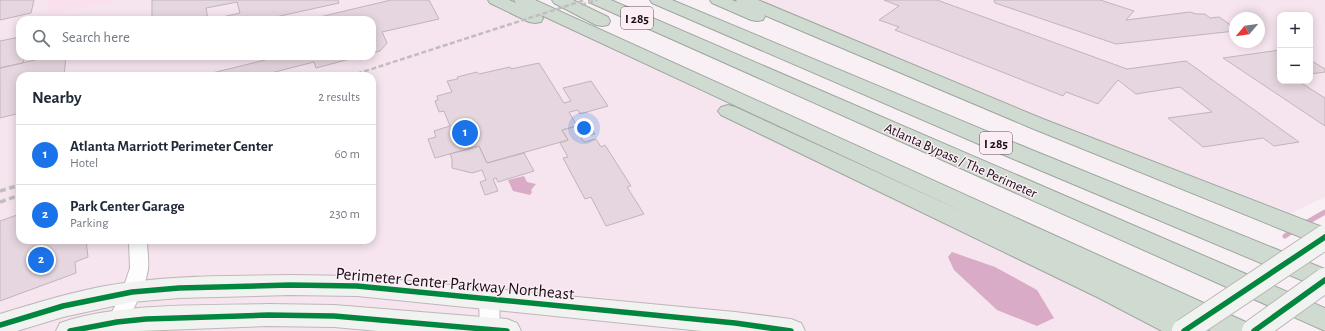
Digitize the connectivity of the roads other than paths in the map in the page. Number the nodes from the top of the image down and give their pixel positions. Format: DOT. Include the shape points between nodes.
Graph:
graph roads {
  1 [pos="496,0"];
  2 [pos="522,0"];
  3 [pos="560,0"];
  4 [pos="574,0"];
  5 [pos="597,0"];
  6 [pos="658,0"];
  7 [pos="718,0"];
  8 [pos="744,0"];
  9 [pos="762,0"];
  10 [pos="676,35"];
  11 [pos="1036,123"];
  12 [pos="915,180"];
  13 [pos="1325,224"];
  14 [pos="1325,237"];
  15 [pos="138,244"];
  16 [pos="1325,280"];
  17 [pos="132,292"];
  18 [pos="489,298"];
  19 [pos="1325,320"];
  20 [pos="117,322"];
  21 [pos="0,325"];
  22 [pos="496,330"];
  23 [pos="70,331"];
  24 [pos="791,331"];
  25 [pos="1184,331"];
  26 [pos="1188,331"];
  27 [pos="1238,331"];
  28 [pos="1254,331"];
  1 -- 26 [label="highway"];
  2 -- 12 [label="highway"];
  3 -- 12 [label="highway" via="866,150"];
  4 -- 10 [label="highway" via="648,29"];
  5 -- 10 [label="highway, Atlanta Bypass / The Perimeter / I 285"];
  6 -- 16 [label="highway, Atlanta Bypass / The Perimeter / I 285"];
  7 -- 11 [label="highway" via="1005,114"];
  8 -- 11 [label="highway"];
  9 -- 13 [label="highway" via="1035,111"];
  10 -- 19 [label="highway, Atlanta Bypass / The Perimeter / I 285"];
  11 -- 14 [label="highway"];
  12 -- 27 [label="highway"];
  14 -- 25 [label="main road, bridge"];
  15 -- 17 [label="street" via="139,268"];
  16 -- 28 [label="main road, bridge"];
  17 -- 18 [label="main road, Perimeter Center Parkway Northeast" via="179,288 305,285 357,286"];
  17 -- 20 [label="street"];
  17 -- 21 [label="main road, Perimeter Center Parkway Northeast" via="63,306"];
  18 -- 22 [label="street"];
  18 -- 24 [label="main road, Perimeter Center Parkway Northeast"];
  20 -- 22 [label="main road" via="174,317 334,316"];
  20 -- 23 [label="main road"];
}
